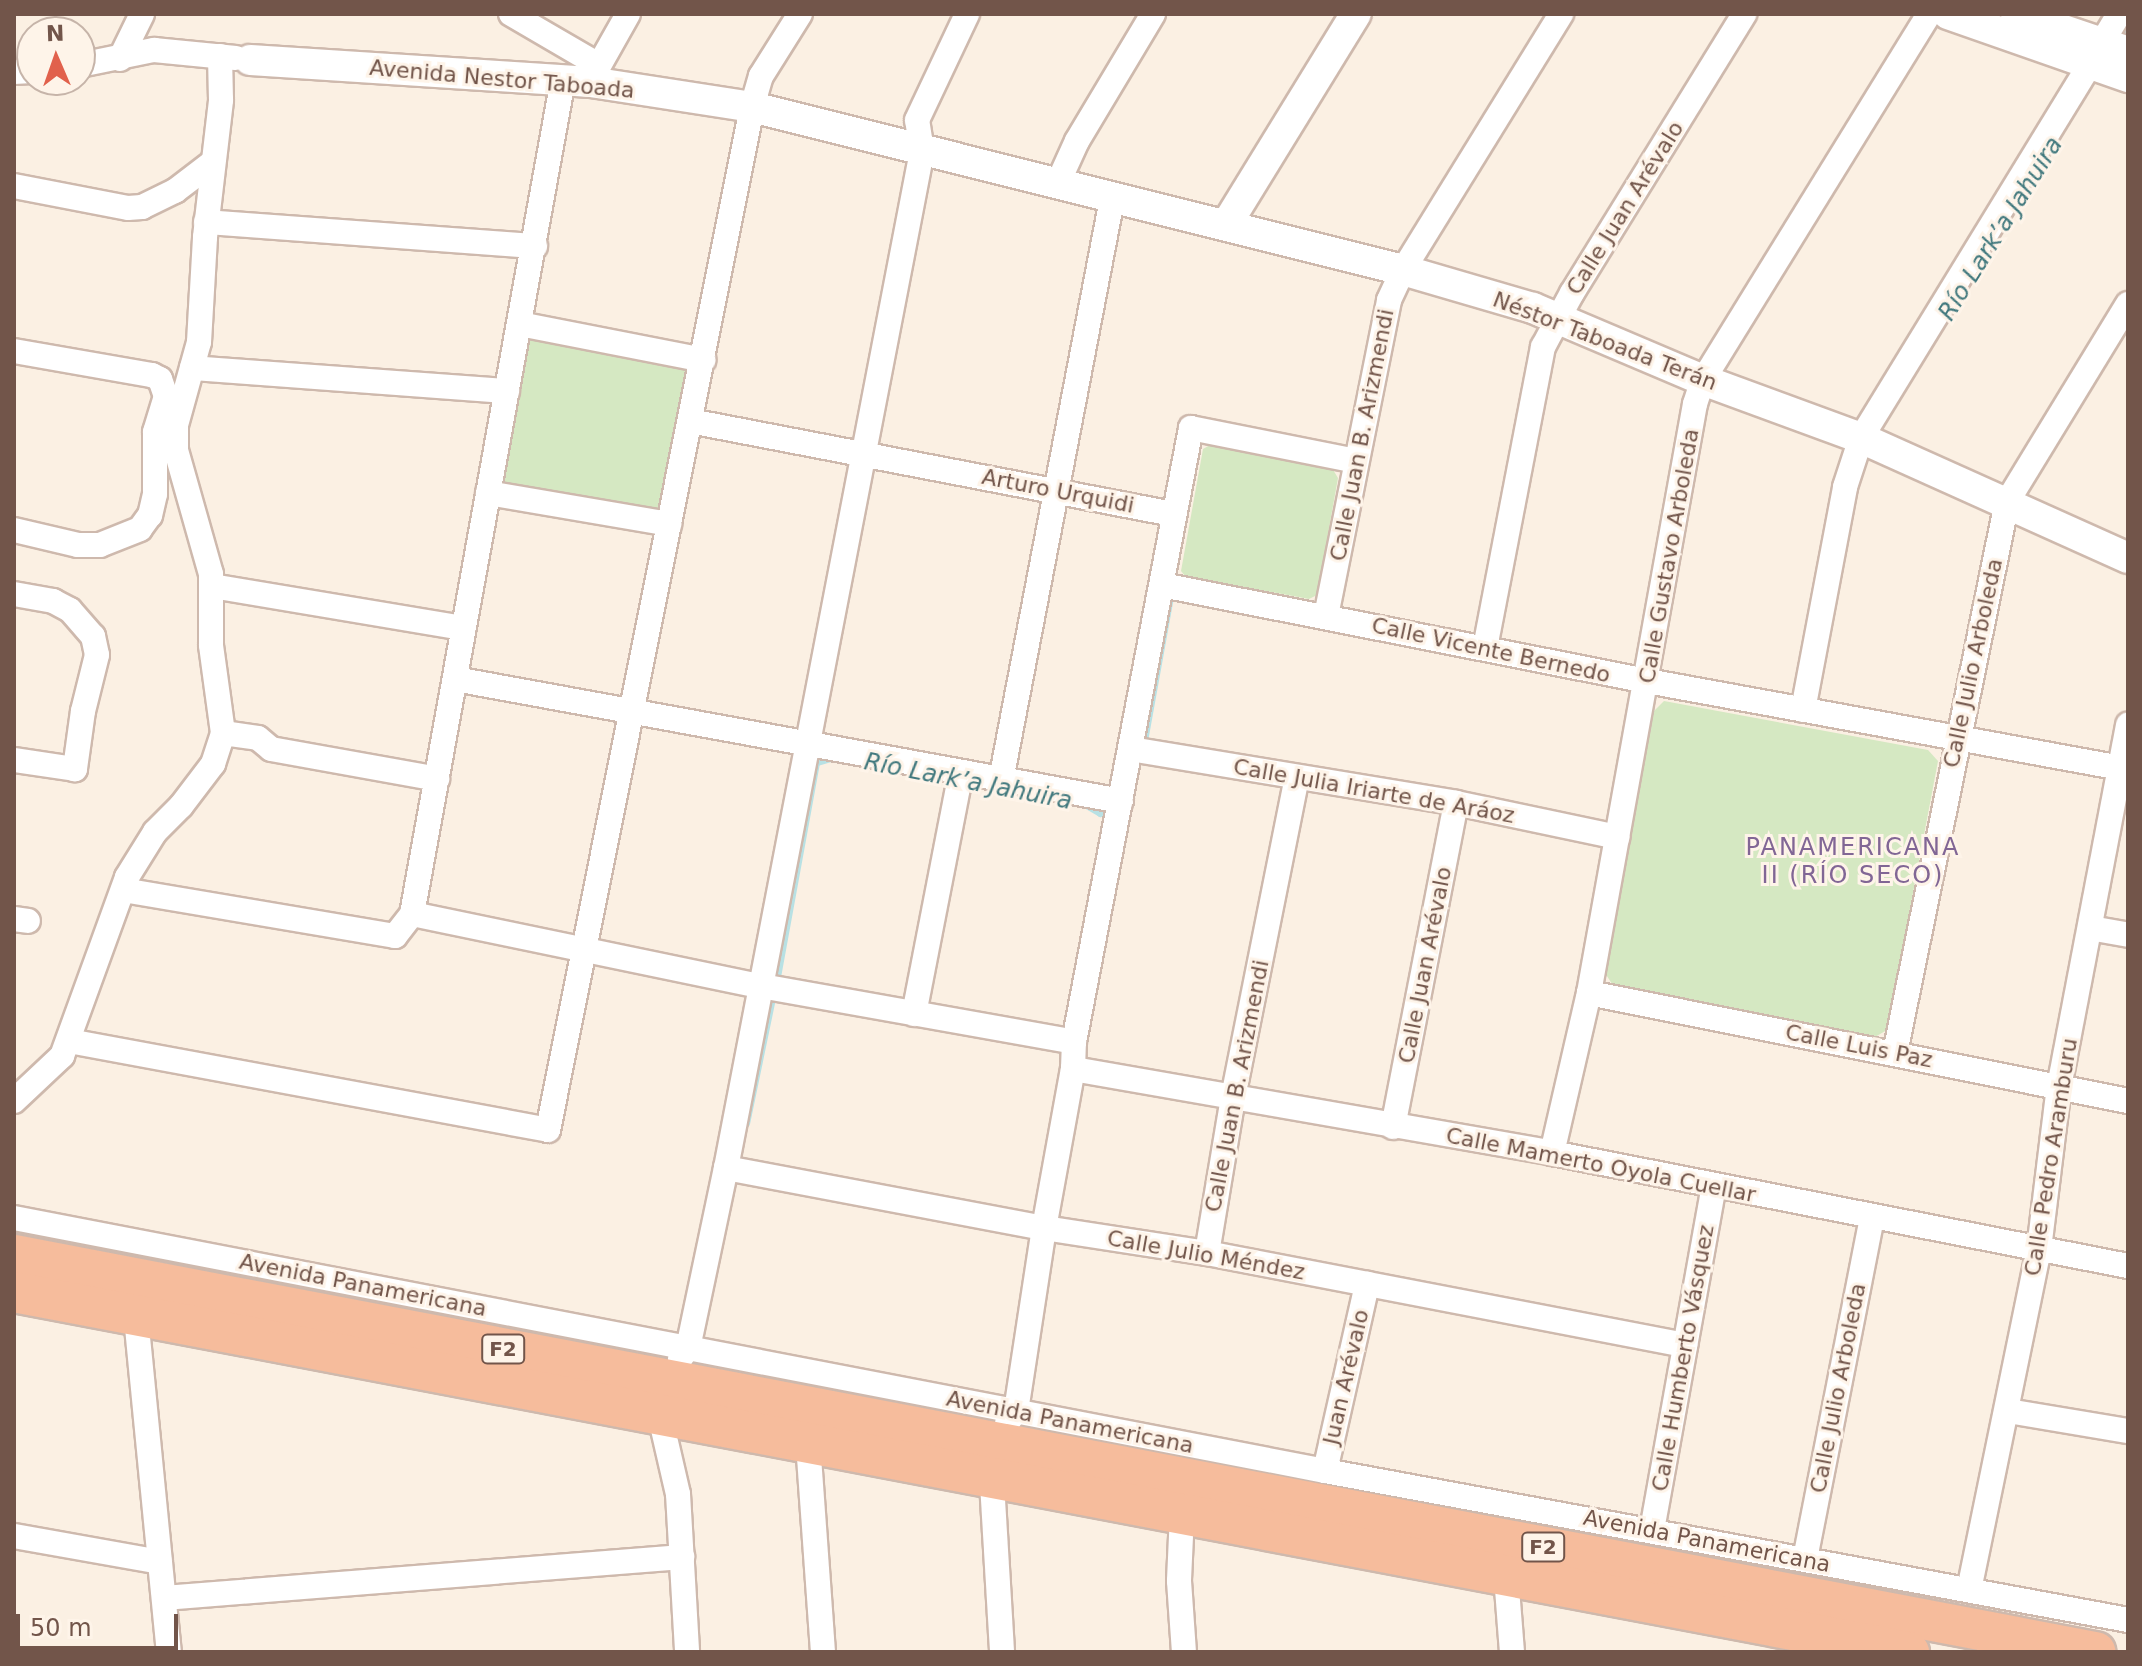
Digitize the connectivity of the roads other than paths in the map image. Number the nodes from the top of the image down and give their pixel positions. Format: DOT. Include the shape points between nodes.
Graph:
graph roads {
  1 [pos="142,14"];
  2 [pos="511,14"];
  3 [pos="628,14"];
  4 [pos="800,14"];
  5 [pos="967,14"];
  6 [pos="1153,14"];
  7 [pos="1356,14"];
  8 [pos="1561,14"];
  9 [pos="1744,14"];
  10 [pos="1929,14"];
  11 [pos="1948,14"];
  12 [pos="2016,14"];
  13 [pos="2119,14"];
  14 [pos="2106,53"];
  15 [pos="220,56"];
  16 [pos="120,59"];
  17 [pos="250,60"];
  18 [pos="96,63"];
  19 [pos="584,76"];
  20 [pos="2128,77"];
  21 [pos="752,107"];
  22 [pos="922,151"];
  23 [pos="213,162"];
  24 [pos="1057,185"];
  25 [pos="14,186"];
  26 [pos="1112,199"];
  27 [pos="206,222"];
  28 [pos="1226,225"];
  29 [pos="535,246"];
  30 [pos="1403,270"];
  31 [pos="2128,304"];
  32 [pos="1557,318"];
  33 [pos="520,324"];
  34 [pos="14,351"];
  35 [pos="703,360"];
  36 [pos="192,368"];
  37 [pos="1703,380"];
  38 [pos="507,391"];
  39 [pos="690,421"];
  40 [pos="1861,438"];
  41 [pos="862,453"];
  42 [pos="1356,461"];
  43 [pos="1056,492"];
  44 [pos="488,493"];
  45 [pos="2007,502"];
  46 [pos="1174,514"];
  47 [pos="669,524"];
  48 [pos="21,531"];
  49 [pos="2128,558"];
  50 [pos="1162,585"];
  51 [pos="212,586"];
  52 [pos="14,594"];
  53 [pos="1326,616"];
  54 [pos="464,628"];
  55 [pos="1485,648"];
  56 [pos="455,679"];
  57 [pos="1647,681"];
  58 [pos="1803,710"];
  59 [pos="632,712"];
  60 [pos="2128,724"];
  61 [pos="223,733"];
  62 [pos="1960,739"];
  63 [pos="808,742"];
  64 [pos="1131,749"];
  65 [pos="14,760"];
  66 [pos="2123,768"];
  67 [pos="961,773"];
  68 [pos="1297,778"];
  69 [pos="437,779"];
  70 [pos="1001,780"];
  71 [pos="1121,801"];
  72 [pos="1456,803"];
  73 [pos="1617,837"];
  74 [pos="123,890"];
  75 [pos="412,914"];
  76 [pos="2090,928"];
  77 [pos="2128,935"];
  78 [pos="584,951"];
  79 [pos="761,986"];
  80 [pos="1589,993"];
  81 [pos="914,1014"];
  82 [pos="69,1041"];
  83 [pos="1074,1042"];
  84 [pos="1895,1053"];
  85 [pos="1073,1069"];
  86 [pos="2059,1087"];
  87 [pos="1233,1097"];
  88 [pos="14,1101"];
  89 [pos="2128,1101"];
  90 [pos="1393,1127"];
  91 [pos="1552,1153"];
  92 [pos="726,1168"];
  93 [pos="1714,1186"];
  94 [pos="1872,1216"];
  95 [pos="14,1218"];
  96 [pos="1044,1228"];
  97 [pos="2039,1249"];
  98 [pos="1207,1253"];
  99 [pos="14,1255"];
  100 [pos="2128,1266"];
  101 [pos="1367,1284"];
  102 [pos="14,1292"];
  103 [pos="136,1317"];
  104 [pos="1685,1345"];
  105 [pos="688,1348"];
  106 [pos="663,1398"];
  107 [pos="1016,1411"];
  108 [pos="2008,1411"];
  109 [pos="2128,1431"];
  110 [pos="808,1443"];
  111 [pos="991,1460"];
  112 [pos="1325,1471"];
  113 [pos="1182,1514"];
  114 [pos="1652,1530"];
  115 [pos="14,1536"];
  116 [pos="682,1557"];
  117 [pos="1805,1559"];
  118 [pos="160,1562"];
  119 [pos="1506,1576"];
  120 [pos="1969,1590"];
  121 [pos="164,1598"];
  122 [pos="2128,1620"];
  123 [pos="1844,1646"];
  124 [pos="169,1652"];
  125 [pos="687,1652"];
  126 [pos="823,1652"];
  127 [pos="1002,1652"];
  128 [pos="1184,1652"];
  129 [pos="1512,1652"];
  130 [pos="1909,1652"];
  131 [pos="2095,1652"];
  1 -- 16 [label="street"];
  2 -- 19 [label="street"];
  3 -- 19 [label="street"];
  4 -- 21 [label="street" via="761,76"];
  5 -- 22 [label="street" via="917,120"];
  6 -- 24 [label="street" via="1077,141"];
  7 -- 28 [label="street"];
  8 -- 30 [label="street, Calle Juan B. Arizmendi"];
  9 -- 32 [label="street, Calle Juan Arévalo"];
  10 -- 37 [label="street, Calle Gustavo Arboleda"];
  11 -- 14 [label="street"];
  12 -- 14 [label="street"];
  13 -- 14 [label="street"];
  14 -- 20 [label="street"];
  14 -- 40 [label="street"];
  15 -- 16 [label="street" via="154,50"];
  15 -- 17 [label="street"];
  15 -- 23 [label="street"];
  16 -- 18 [label="street"];
  17 -- 19 [label="street, Avenida Nestor Taboada"];
  19 -- 21 [label="street, Avenida Nestor Taboada"];
  19 -- 29 [label="street"];
  21 -- 22 [label="street, Avenida Nestor Taboada"];
  21 -- 35 [label="street"];
  22 -- 24 [label="street, Néstor Taboada Terán"];
  22 -- 41 [label="street"];
  23 -- 25 [label="street" via="175,191 142,207"];
  23 -- 27 [label="street"];
  24 -- 26 [label="street, Néstor Taboada Terán"];
  26 -- 28 [label="street, Néstor Taboada Terán"];
  26 -- 43 [label="street"];
  27 -- 29 [label="street"];
  27 -- 36 [label="street" via="199,342"];
  28 -- 30 [label="street, Néstor Taboada Terán"];
  29 -- 33 [label="street"];
  30 -- 32 [label="street, Néstor Taboada Terán"];
  30 -- 42 [label="street, Calle Juan B. Arizmendi" via="1389,300"];
  31 -- 45 [label="street, Calle Julio Arboleda"];
  32 -- 37 [label="street, Néstor Taboada Terán"];
  32 -- 55 [label="street, Calle Juan Arévalo" via="1543,347"];
  33 -- 35 [label="street"];
  33 -- 38 [label="street"];
  34 -- 48 [label="street" via="143,373 160,379 166,390 155,432 155,494 140,529 100,545"];
  35 -- 39 [label="street"];
  36 -- 38 [label="street"];
  36 -- 51 [label="street" via="176,425 176,450 207,550"];
  37 -- 40 [label="street, Néstor Taboada Terán"];
  37 -- 57 [label="street, Calle Gustavo Arboleda"];
  38 -- 44 [label="street"];
  39 -- 41 [label="street, Arturo Urquidi"];
  39 -- 47 [label="street"];
  40 -- 45 [label="street, Néstor Taboada Terán"];
  40 -- 58 [label="street" via="1845,487"];
  41 -- 43 [label="street, Arturo Urquidi"];
  41 -- 63 [label="street"];
  42 -- 46 [label="street" via="1191,428"];
  42 -- 53 [label="street, Calle Juan B. Arizmendi"];
  43 -- 46 [label="street, Arturo Urquidi"];
  43 -- 70 [label="street"];
  44 -- 47 [label="street"];
  44 -- 54 [label="street"];
  45 -- 49 [label="street, Néstor Taboada Terán"];
  45 -- 62 [label="street, Calle Julio Arboleda"];
  46 -- 50 [label="street"];
  47 -- 59 [label="street"];
  50 -- 53 [label="street, Calle Vicente Bernedo"];
  50 -- 64 [label="street"];
  51 -- 54 [label="street"];
  51 -- 61 [label="street" via="211,645"];
  52 -- 65 [label="street" via="70,610 93,636 97,655 75,769"];
  53 -- 55 [label="street, Calle Vicente Bernedo"];
  54 -- 56 [label="street"];
  55 -- 57 [label="street, Calle Vicente Bernedo"];
  56 -- 59 [label="street"];
  56 -- 69 [label="street"];
  57 -- 58 [label="street, Calle Vicente Bernedo"];
  57 -- 73 [label="street, Calle Gustavo Arboleda"];
  58 -- 62 [label="street, Calle Vicente Bernedo"];
  59 -- 63 [label="street"];
  59 -- 78 [label="street"];
  60 -- 66 [label="street, Calle Pedro Aramburu"];
  61 -- 69 [label="street" via="258,738 271,749"];
  61 -- 74 [label="street" via="213,764 139,854"];
  62 -- 66 [label="street, Calle Vicente Bernedo"];
  62 -- 84 [label="street, Calle Julio Arboleda"];
  63 -- 67 [label="street"];
  63 -- 79 [label="street"];
  64 -- 68 [label="street, Calle Julia Iriarte de Aráoz"];
  64 -- 71 [label="street"];
  66 -- 76 [label="street, Calle Pedro Aramburu"];
  67 -- 70 [label="street"];
  67 -- 81 [label="street"];
  68 -- 72 [label="street, Calle Julia Iriarte de Aráoz"];
  68 -- 87 [label="street, Calle Juan B. Arizmendi"];
  69 -- 75 [label="street"];
  70 -- 71 [label="street"];
  71 -- 83 [label="street"];
  72 -- 73 [label="street, Calle Julia Iriarte de Aráoz"];
  72 -- 90 [label="street, Calle Juan Arévalo"];
  73 -- 80 [label="street, Calle Gustavo Arboleda"];
  74 -- 75 [label="street" via="395,936"];
  74 -- 82 [label="street"];
  75 -- 78 [label="street"];
  76 -- 77 [label="street"];
  76 -- 86 [label="street, Calle Pedro Aramburu"];
  78 -- 79 [label="street"];
  78 -- 82 [label="street" via="548,1130"];
  79 -- 81 [label="street"];
  79 -- 92 [label="street"];
  80 -- 84 [label="street, Calle Luis Paz"];
  80 -- 91 [label="street, Calle Gustavo Arboleda"];
  81 -- 83 [label="street"];
  82 -- 88 [label="street" via="54,1065"];
  83 -- 85 [label="street"];
  84 -- 86 [label="street, Calle Luis Paz"];
  85 -- 87 [label="street, Calle Mamerto Oyola Cuellar"];
  85 -- 96 [label="street"];
  86 -- 89 [label="street, Calle Luis Paz"];
  86 -- 97 [label="street, Calle Pedro Aramburu"];
  87 -- 90 [label="street, Calle Mamerto Oyola Cuellar"];
  87 -- 98 [label="street, Calle Juan B. Arizmendi"];
  90 -- 91 [label="street, Calle Mamerto Oyola Cuellar"];
  91 -- 93 [label="street, Calle Mamerto Oyola Cuellar"];
  92 -- 96 [label="street, Calle Julio Méndez"];
  92 -- 105 [label="street"];
  93 -- 94 [label="street, Calle Mamerto Oyola Cuellar"];
  93 -- 104 [label="street, Calle Humberto Vásquez"];
  94 -- 97 [label="street, Calle Mamerto Oyola Cuellar"];
  94 -- 117 [label="street, Calle Julio Arboleda"];
  95 -- 105 [label="street, Avenida Panamericana"];
  96 -- 98 [label="street, Calle Julio Méndez"];
  96 -- 107 [label="street"];
  97 -- 100 [label="street, Calle Mamerto Oyola Cuellar"];
  97 -- 108 [label="street, Calle Pedro Aramburu"];
  98 -- 101 [label="street, Calle Julio Méndez"];
  99 -- 106 [label="highway, Avenida Panamericana / F2"];
  101 -- 104 [label="street, Calle Julio Méndez"];
  101 -- 112 [label="street, Juan Arévalo"];
  102 -- 103 [label="highway, Avenida Panamericana / F2"];
  103 -- 106 [label="highway, Avenida Panamericana / F2"];
  103 -- 118 [label="street"];
  104 -- 114 [label="street, Calle Humberto Vásquez"];
  105 -- 106 [label="street"];
  105 -- 107 [label="street, Avenida Panamericana"];
  106 -- 110 [label="highway, Avenida Panamericana / F2"];
  106 -- 111 [label="highway, Avenida Panamericana / F2"];
  106 -- 116 [label="street"];
  107 -- 111 [label="street"];
  107 -- 112 [label="street, Avenida Panamericana"];
  108 -- 109 [label="street"];
  108 -- 120 [label="street, Calle Pedro Aramburu"];
  110 -- 111 [label="highway, Avenida Panamericana / F2"];
  110 -- 126 [label="street"];
  111 -- 113 [label="highway, Avenida Panamericana / F2"];
  111 -- 127 [label="street"];
  111 -- 131 [label="highway, Avenida Panamericana / F2"];
  112 -- 114 [label="street, Avenida Panamericana"];
  113 -- 119 [label="highway, Avenida Panamericana / F2"];
  113 -- 128 [label="street"];
  114 -- 117 [label="street, Avenida Panamericana"];
  115 -- 118 [label="street"];
  116 -- 121 [label="street"];
  116 -- 125 [label="street"];
  117 -- 120 [label="street, Avenida Panamericana"];
  118 -- 121 [label="street"];
  119 -- 123 [label="highway, Avenida Panamericana / F2"];
  119 -- 129 [label="street"];
  120 -- 122 [label="street, Avenida Panamericana"];
  121 -- 124 [label="street"];
  123 -- 130 [label="highway, Avenida Panamericana / F2"];
}
